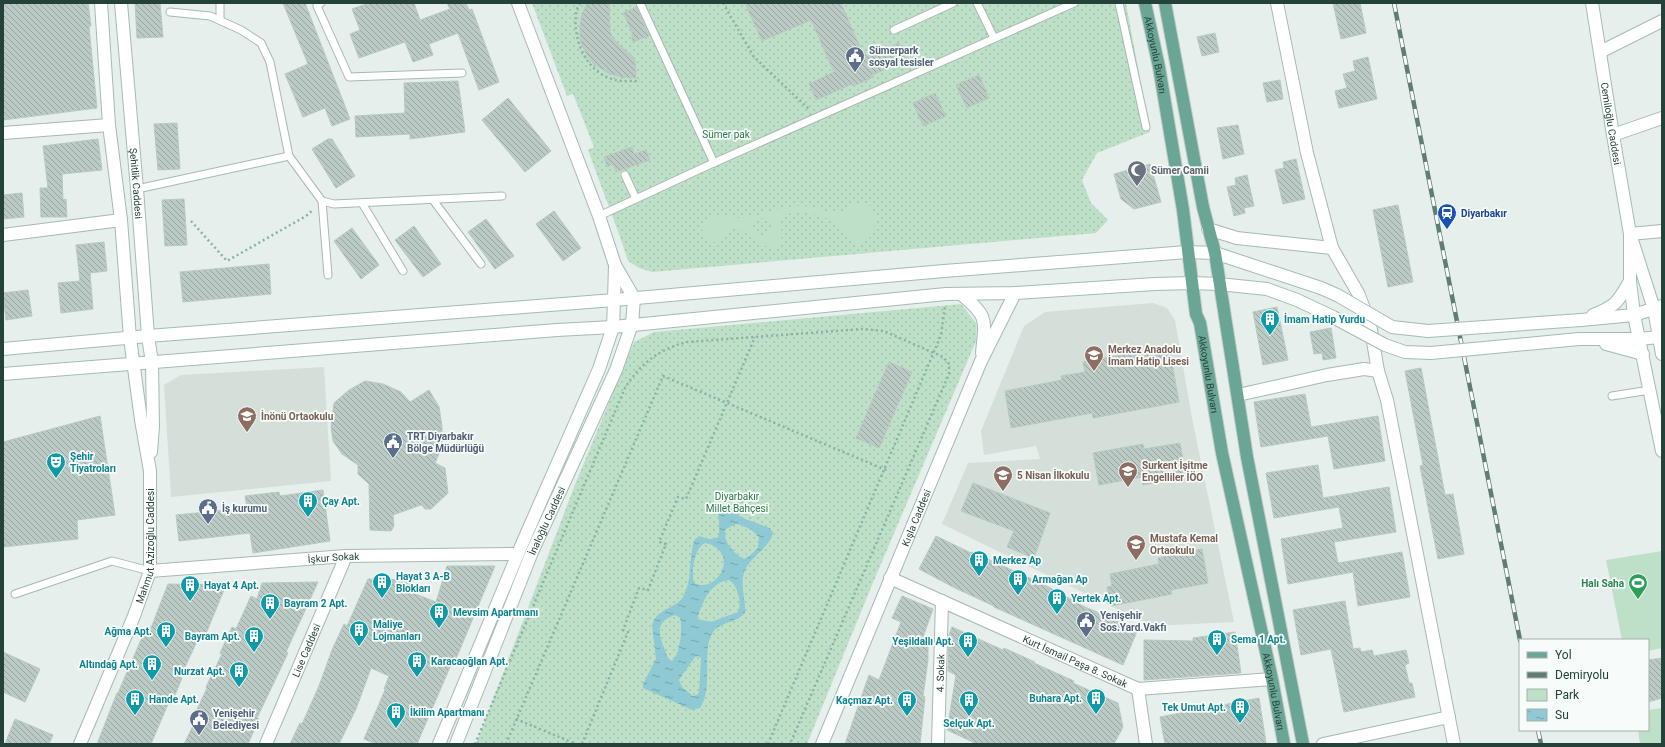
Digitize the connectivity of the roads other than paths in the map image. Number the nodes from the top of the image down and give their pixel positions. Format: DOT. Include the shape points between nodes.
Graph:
graph roads {
  1 [pos="101,3"];
  2 [pos="121,3"];
  3 [pos="220,3"];
  4 [pos="321,3"];
  5 [pos="518,3"];
  6 [pos="640,3"];
  7 [pos="953,3"];
  8 [pos="977,3"];
  9 [pos="1074,3"];
  10 [pos="1119,3"];
  11 [pos="1145,3"];
  12 [pos="1165,3"];
  13 [pos="1277,3"];
  14 [pos="1593,6"];
  15 [pos="170,12"];
  16 [pos="220,20"];
  17 [pos="1662,21"];
  18 [pos="894,30"];
  19 [pos="994,38"];
  20 [pos="1600,52"];
  21 [pos="462,73"];
  22 [pos="1662,118"];
  23 [pos="110,125"];
  24 [pos="1146,127"];
  25 [pos="3,133"];
  26 [pos="1613,135"];
  27 [pos="289,156"];
  28 [pos="714,163"];
  29 [pos="626,175"];
  30 [pos="137,189"];
  31 [pos="502,196"];
  32 [pos="636,199"];
  33 [pos="433,200"];
  34 [pos="322,201"];
  35 [pos="362,203"];
  36 [pos="599,216"];
  37 [pos="121,220"];
  38 [pos="1208,228"];
  39 [pos="1662,231"];
  40 [pos="1630,234"];
  41 [pos="3,235"];
  42 [pos="1332,248"];
  43 [pos="1187,252"];
  44 [pos="1215,253"];
  45 [pos="481,264"];
  46 [pos="615,265"];
  47 [pos="403,271"];
  48 [pos="328,274"];
  49 [pos="1630,281"];
  50 [pos="1192,283"];
  51 [pos="1219,284"];
  52 [pos="1015,293"];
  53 [pos="961,294"];
  54 [pos="634,298"];
  55 [pos="614,300"];
  56 [pos="1658,307"];
  57 [pos="1634,315"];
  58 [pos="1581,320"];
  59 [pos="632,324"];
  60 [pos="613,327"];
  61 [pos="148,336"];
  62 [pos="1660,336"];
  63 [pos="130,338"];
  64 [pos="1579,339"];
  65 [pos="1639,339"];
  66 [pos="3,349"];
  67 [pos="1643,354"];
  68 [pos="1662,354"];
  69 [pos="981,361"];
  70 [pos="152,363"];
  71 [pos="134,364"];
  72 [pos="1378,371"];
  73 [pos="3,374"];
  74 [pos="1650,390"];
  75 [pos="1238,395"];
  76 [pos="1612,396"];
  77 [pos="1662,452"];
  78 [pos="150,471"];
  79 [pos="518,554"];
  80 [pos="346,556"];
  81 [pos="150,571"];
  82 [pos="890,578"];
  83 [pos="16,594"];
  84 [pos="942,601"];
  85 [pos="1272,679"];
  86 [pos="1138,689"];
  87 [pos="1449,717"];
  88 [pos="80,744"];
  89 [pos="266,744"];
  90 [pos="440,744"];
  91 [pos="456,744"];
  92 [pos="822,744"];
  93 [pos="938,744"];
  94 [pos="1146,744"];
  95 [pos="1284,744"];
  96 [pos="1303,744"];
  97 [pos="1323,744"];
  98 [pos="1454,744"];
  1 -- 23 [label="street, Şehitlik Caddesi"];
  2 -- 30 [label="street, Şehitlik Caddesi"];
  3 -- 16 [label="lane"];
  4 -- 21 [label="lane" via="317,6 349,77"];
  5 -- 36 [label="street"];
  6 -- 28 [label="lane"];
  7 -- 18 [label="lane"];
  8 -- 19 [label="lane"];
  9 -- 19 [label="lane"];
  10 -- 24 [label="lane"];
  11 -- 43 [label="main road, Akkoyunlu Bulvarı" via="1159,67 1183,210"];
  12 -- 38 [label="main road, Akkoyunlu Bulvarı"];
  13 -- 42 [label="street" via="1308,153"];
  14 -- 20 [label="street, Cemiloğlu Caddesi"];
  15 -- 16 [label="lane" via="210,16"];
  16 -- 27 [label="lane" via="261,43 270,62"];
  17 -- 20 [label="street"];
  19 -- 28 [label="lane"];
  20 -- 26 [label="street, Cemiloğlu Caddesi"];
  22 -- 26 [label="street"];
  23 -- 25 [label="street"];
  23 -- 37 [label="street, Şehitlik Caddesi"];
  26 -- 40 [label="street, Cemiloğlu Caddesi"];
  27 -- 30 [label="lane"];
  27 -- 34 [label="lane"];
  28 -- 32 [label="lane"];
  29 -- 32 [label="lane"];
  30 -- 61 [label="street, Şehitlik Caddesi"];
  31 -- 33 [label="lane"];
  32 -- 36 [label="lane"];
  33 -- 35 [label="lane"];
  33 -- 45 [label="lane"];
  34 -- 35 [label="lane" via="334,204"];
  34 -- 48 [label="lane"];
  35 -- 47 [label="lane"];
  36 -- 46 [label="street"];
  37 -- 41 [label="street"];
  37 -- 63 [label="street, Şehitlik Caddesi"];
  38 -- 42 [label="street" via="1237,238"];
  38 -- 44 [label="main road, Akkoyunlu Bulvarı"];
  39 -- 40 [label="street"];
  40 -- 49 [label="street"];
  40 -- 56 [label="street"];
  42 -- 72 [label="street" via="1358,293 1367,317"];
  43 -- 44 [label="street"];
  43 -- 50 [label="main road, Akkoyunlu Bulvarı"];
  43 -- 54 [label="street"];
  44 -- 51 [label="main road, Akkoyunlu Bulvarı"];
  44 -- 58 [label="street, bridge" via="1321,288 1392,328 1428,331"];
  46 -- 54 [label="street"];
  46 -- 55 [label="street, İnaloğlu Caddesi"];
  49 -- 57 [label="street"];
  49 -- 58 [label="street" via="1612,307"];
  50 -- 51 [label="street"];
  50 -- 52 [label="street"];
  50 -- 85 [label="main road, Akkoyunlu Bulvarı" via="1222,453"];
  51 -- 64 [label="street, bridge" via="1267,289 1297,300 1385,345 1405,352 1431,353"];
  51 -- 75 [label="main road, Akkoyunlu Bulvarı"];
  52 -- 53 [label="street"];
  52 -- 69 [label="street, Kışla Caddesi"];
  53 -- 59 [label="street"];
  53 -- 69 [label="street" via="978,308 985,323"];
  54 -- 55 [label="street"];
  54 -- 59 [label="street, İnaloğlu Caddesi"];
  55 -- 60 [label="street, İnaloğlu Caddesi"];
  55 -- 61 [label="street"];
  56 -- 57 [label="street"];
  56 -- 62 [label="street"];
  57 -- 58 [label="street"];
  57 -- 65 [label="street"];
  59 -- 60 [label="street"];
  59 -- 91 [label="street, İnaloğlu Caddesi" via="616,370 532,552"];
  60 -- 70 [label="street"];
  60 -- 79 [label="street, İnaloğlu Caddesi" via="599,369"];
  61 -- 63 [label="street"];
  61 -- 70 [label="street, Şehitlik Caddesi"];
  62 -- 65 [label="street"];
  62 -- 68 [label="street"];
  63 -- 66 [label="street"];
  63 -- 71 [label="street, Mahmut Azizoğlu Caddesi"];
  64 -- 65 [label="street"];
  64 -- 67 [label="street" via="1614,345"];
  65 -- 67 [label="street"];
  67 -- 74 [label="street"];
  69 -- 82 [label="street, Kışla Caddesi"];
  70 -- 71 [label="street"];
  70 -- 78 [label="street, Şehitlik Caddesi" via="153,426"];
  71 -- 73 [label="street"];
  71 -- 78 [label="street, Mahmut Azizoğlu Caddesi"];
  72 -- 75 [label="street" via="1364,369 1327,375"];
  72 -- 87 [label="street" via="1387,400"];
  74 -- 76 [label="lane"];
  74 -- 77 [label="street"];
  75 -- 96 [label="main road, Akkoyunlu Bulvarı" via="1247,457"];
  78 -- 81 [label="street, Mahmut Azizoğlu Caddesi"];
  79 -- 80 [label="street, İşkur Sokak"];
  79 -- 90 [label="street, İnaloğlu Caddesi"];
  80 -- 81 [label="street, İşkur Sokak"];
  80 -- 89 [label="street, Lise Caddesi"];
  81 -- 83 [label="lane" via="112,561"];
  81 -- 88 [label="street, Mahmut Azizoğlu Caddesi" via="134,616"];
  82 -- 84 [label="street, Kurt İsmail Paşa 8. Sokak"];
  82 -- 92 [label="street, Kışla Caddesi"];
  84 -- 86 [label="street, Kurt İsmail Paşa 8. Sokak"];
  84 -- 93 [label="street, 4. Sokak"];
  85 -- 86 [label="street, Kurt İsmail Paşa 8. Sokak"];
  85 -- 95 [label="main road, Akkoyunlu Bulvarı"];
  86 -- 94 [label="street"];
  87 -- 97 [label="street"];
  87 -- 98 [label="street"];
}
